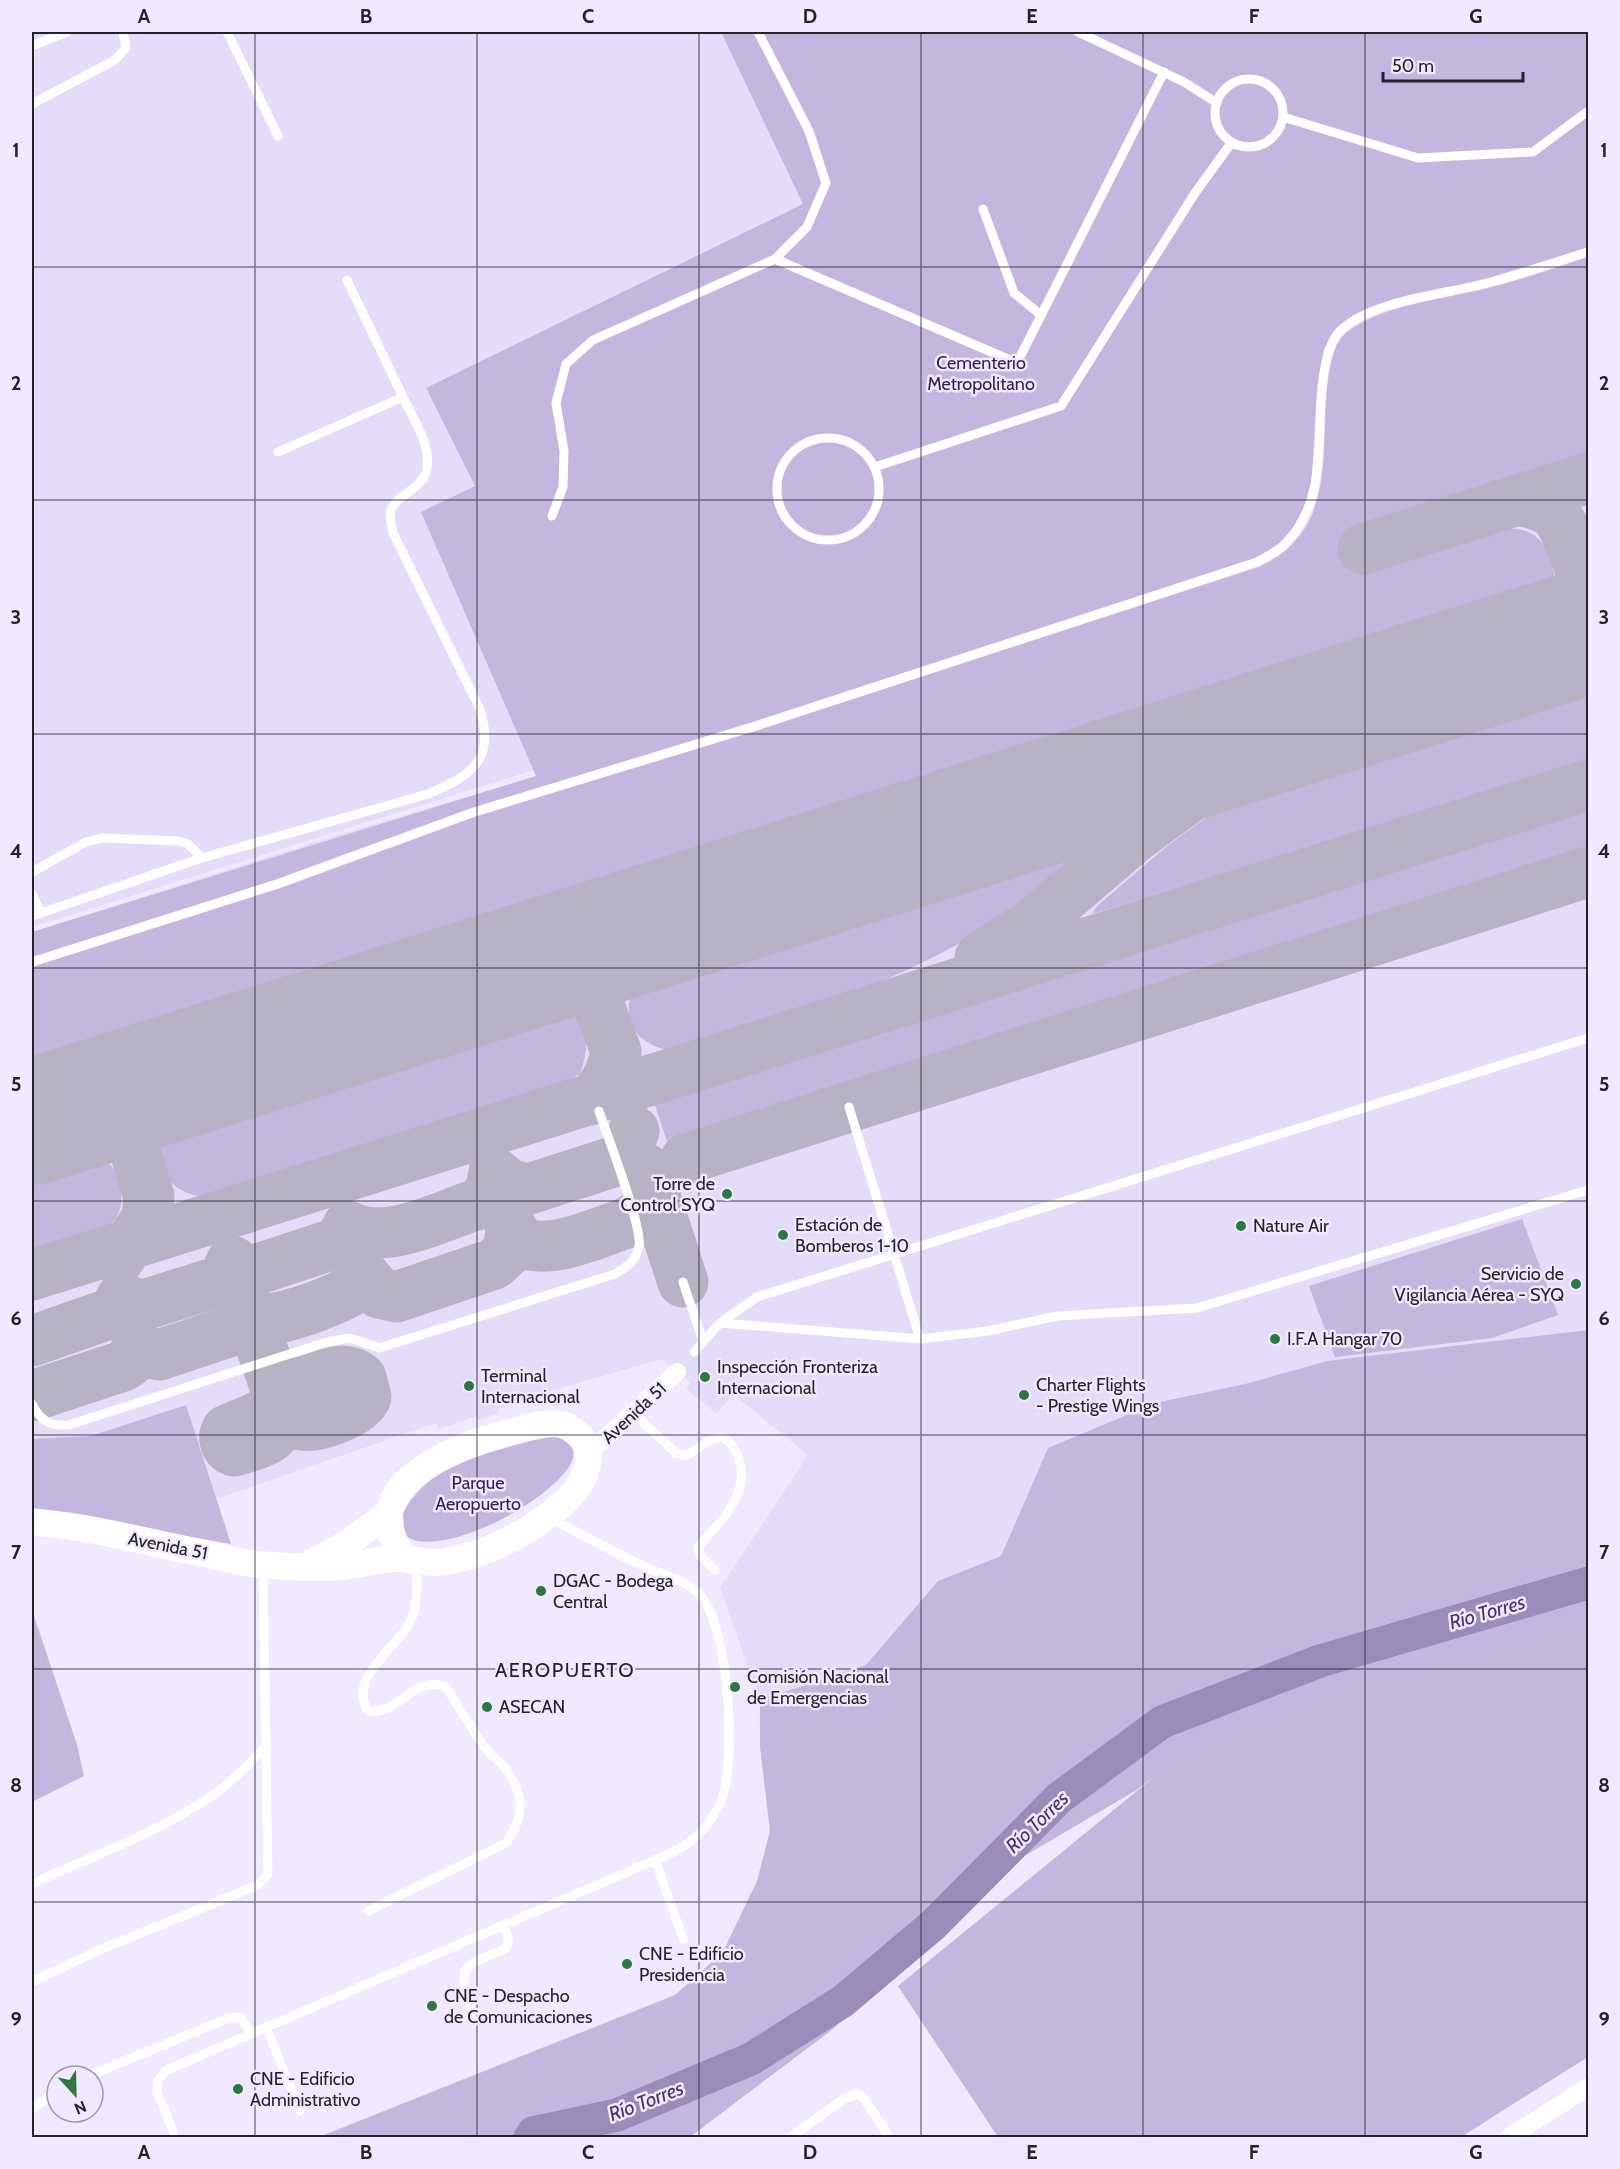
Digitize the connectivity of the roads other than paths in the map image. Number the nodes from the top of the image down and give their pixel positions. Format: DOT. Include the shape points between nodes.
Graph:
graph roads {
  1 [pos="67,32"];
  2 [pos="123,32"];
  3 [pos="227,32"];
  4 [pos="758,32"];
  5 [pos="1078,32"];
  6 [pos="32,46"];
  7 [pos="1164,72"];
  8 [pos="1217,103"];
  9 [pos="32,104"];
  10 [pos="1588,111"];
  11 [pos="1283,117"];
  12 [pos="278,136"];
  13 [pos="1232,142"];
  14 [pos="982,209"];
  15 [pos="1588,252"];
  16 [pos="774,259"];
  17 [pos="347,280"];
  18 [pos="1041,315"];
  19 [pos="403,397"];
  20 [pos="278,452"];
  21 [pos="875,467"];
  22 [pos="552,516"];
  23 [pos="202,858"];
  24 [pos="32,872"];
  25 [pos="32,894"];
  26 [pos="36,915"];
  27 [pos="32,962"];
  28 [pos="1588,1038"];
  29 [pos="849,1107"];
  30 [pos="599,1111"];
  31 [pos="1588,1190"];
  32 [pos="894,1253"];
  33 [pos="683,1282"];
  34 [pos="720,1323"];
  35 [pos="920,1339"];
  36 [pos="703,1341"];
  37 [pos="694,1352"];
  38 [pos="677,1372"];
  39 [pos="32,1404"];
  40 [pos="634,1414"];
  41 [pos="590,1452"];
  42 [pos="388,1514"];
  43 [pos="548,1517"];
  44 [pos="32,1522"];
  45 [pos="411,1561"];
  46 [pos="262,1565"];
  47 [pos="306,1566"];
  48 [pos="715,1570"];
  49 [pos="267,1745"];
  50 [pos="656,1859"];
  51 [pos="32,1884"];
  52 [pos="368,1911"];
  53 [pos="504,1924"];
  54 [pos="683,1939"];
  55 [pos="32,1982"];
  56 [pos="476,2022"];
  57 [pos="266,2027"];
  58 [pos="252,2034"];
  59 [pos="105,2069"];
  60 [pos="1588,2087"];
  61 [pos="45,2099"];
  62 [pos="32,2109"];
  63 [pos="300,2111"];
  64 [pos="174,2133"];
  65 [pos="789,2138"];
  66 [pos="890,2138"];
  67 [pos="1508,2138"];
  1 -- 6 [label="lane"];
  2 -- 9 [label="lane" via="126,48 115,60"];
  3 -- 12 [label="lane"];
  4 -- 16 [label="lane" via="808,131 826,183 807,227"];
  5 -- 7 [label="lane"];
  7 -- 8 [label="lane"];
  7 -- 18 [label="lane"];
  8 -- 11 [label="lane" via="1230,85 1251,78 1262,81 1279,95"];
  8 -- 13 [label="lane" via="1218,125"];
  10 -- 11 [label="lane" via="1533,152 1418,158"];
  11 -- 13 [label="lane" via="1273,137 1264,143 1253,146"];
  13 -- 21 [label="lane" via="1195,193 1061,406"];
  14 -- 18 [label="lane" via="1014,292"];
  15 -- 27 [label="lane" via="1490,283 1393,305 1361,316 1340,331 1328,351 1321,390 1316,491 1302,523 1283,546 1257,562 753,727 474,812 277,884"];
  16 -- 18 [label="lane" via="1017,363"];
  16 -- 22 [label="lane" via="592,340 566,364 556,403 564,451 563,487"];
  17 -- 19 [label="lane"];
  19 -- 20 [label="lane"];
  19 -- 23 [label="lane" via="425,444 427,458 420,486 390,511 393,534 479,706 486,736 480,760 466,776 428,794"];
  21 -- 21 [label="lane" via="864,452 848,441 829,437 810,441 794,450 782,465 776,483 778,502 786,519 800,532 818,540 837,540 855,534 869,521 878,504 880,485"];
  23 -- 24 [label="lane" via="188,844 178,841 102,837"];
  23 -- 26 [label="lane"];
  25 -- 26 [label="lane"];
  28 -- 32 [label="lane"];
  29 -- 32 [label="lane"];
  30 -- 39 [label="lane" via="640,1244 628,1266 615,1274 379,1348 350,1338 327,1342 69,1425 57,1426 43,1420"];
  31 -- 35 [label="lane" via="1197,1308 1057,1316 988,1331"];
  32 -- 34 [label="lane" via="757,1297"];
  32 -- 35 [label="lane"];
  33 -- 36 [label="lane"];
  34 -- 35 [label="lane"];
  34 -- 36 [label="lane"];
  36 -- 37 [label="lane"];
  38 -- 40 [label="street, Avenida 51"];
  40 -- 41 [label="street, Avenida 51"];
  40 -- 48 [label="lane" via="676,1453 685,1456 717,1438 733,1444 742,1475 736,1502 698,1550"];
  41 -- 42 [label="main road, Avenida 51" via="582,1437 566,1425 543,1424 492,1437 439,1458 416,1472 398,1491"];
  41 -- 43 [label="main road, Avenida 51" via="587,1470 571,1496"];
  42 -- 45 [label="main road" via="396,1547"];
  42 -- 47 [label="main road, Avenida 51"];
  43 -- 45 [label="main road, Avenida 51" via="479,1552 442,1562"];
  43 -- 50 [label="lane" via="694,1589 711,1615 729,1703 731,1741 722,1799 697,1837"];
  44 -- 46 [label="main road, Avenida 51"];
  45 -- 47 [label="main road, Avenida 51"];
  45 -- 52 [label="lane" via="415,1608 411,1620 367,1677 361,1691 363,1703 368,1711 379,1713 419,1686 438,1683 446,1687 488,1751 516,1784 519,1815 506,1843"];
  46 -- 47 [label="main road, Avenida 51"];
  46 -- 49 [label="lane"];
  49 -- 51 [label="lane" via="213,1795 169,1821"];
  49 -- 55 [label="lane" via="270,1865 264,1881"];
  50 -- 53 [label="lane"];
  50 -- 54 [label="lane"];
  53 -- 56 [label="lane" via="509,1941 506,1948 472,1963 464,1973 463,1984"];
  53 -- 57 [label="lane"];
  57 -- 58 [label="lane"];
  57 -- 63 [label="lane"];
  58 -- 59 [label="lane" via="241,2017 229,2018"];
  58 -- 64 [label="lane" via="167,2070 158,2080 157,2092"];
  60 -- 67 [label="street"];
  61 -- 62 [label="lane"];
  65 -- 66 [label="lane" via="856,2094 863,2097"];
}
